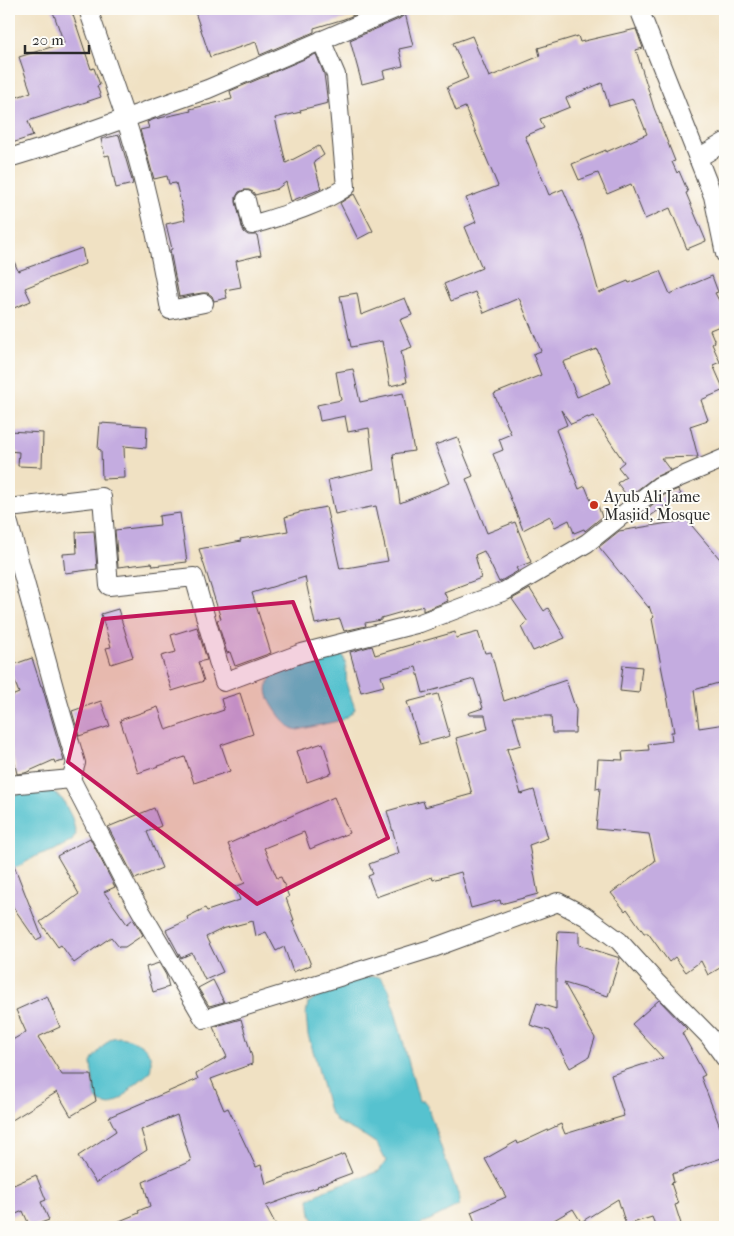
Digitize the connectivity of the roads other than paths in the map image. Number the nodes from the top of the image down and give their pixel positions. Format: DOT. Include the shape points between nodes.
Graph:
graph roads {
  1 [pos="88,9"];
  2 [pos="395,9"];
  3 [pos="639,9"];
  4 [pos="321,40"];
  5 [pos="126,118"];
  6 [pos="725,142"];
  7 [pos="9,158"];
  8 [pos="698,158"];
  9 [pos="246,200"];
  10 [pos="725,254"];
  11 [pos="204,303"];
  12 [pos="725,458"];
  13 [pos="9,508"];
  14 [pos="9,524"];
  15 [pos="71,779"];
  16 [pos="9,785"];
  17 [pos="725,1058"];
  1 -- 5 [label="street"];
  2 -- 4 [label="street"];
  3 -- 8 [label="street"];
  4 -- 5 [label="street" via="208,89"];
  4 -- 9 [label="street" via="336,75 346,187 333,196 252,225"];
  5 -- 7 [label="street"];
  5 -- 11 [label="street" via="145,188 170,310"];
  6 -- 8 [label="street"];
  8 -- 10 [label="street" via="713,196"];
  12 -- 13 [label="street" via="659,486 587,543 505,591 420,623 302,653 224,682 194,577 109,586 102,497"];
  14 -- 15 [label="street" via="76,763"];
  15 -- 16 [label="street"];
  15 -- 17 [label="street" via="128,889 204,1019 433,948 558,902 585,916 619,941 709,1036"];
}
